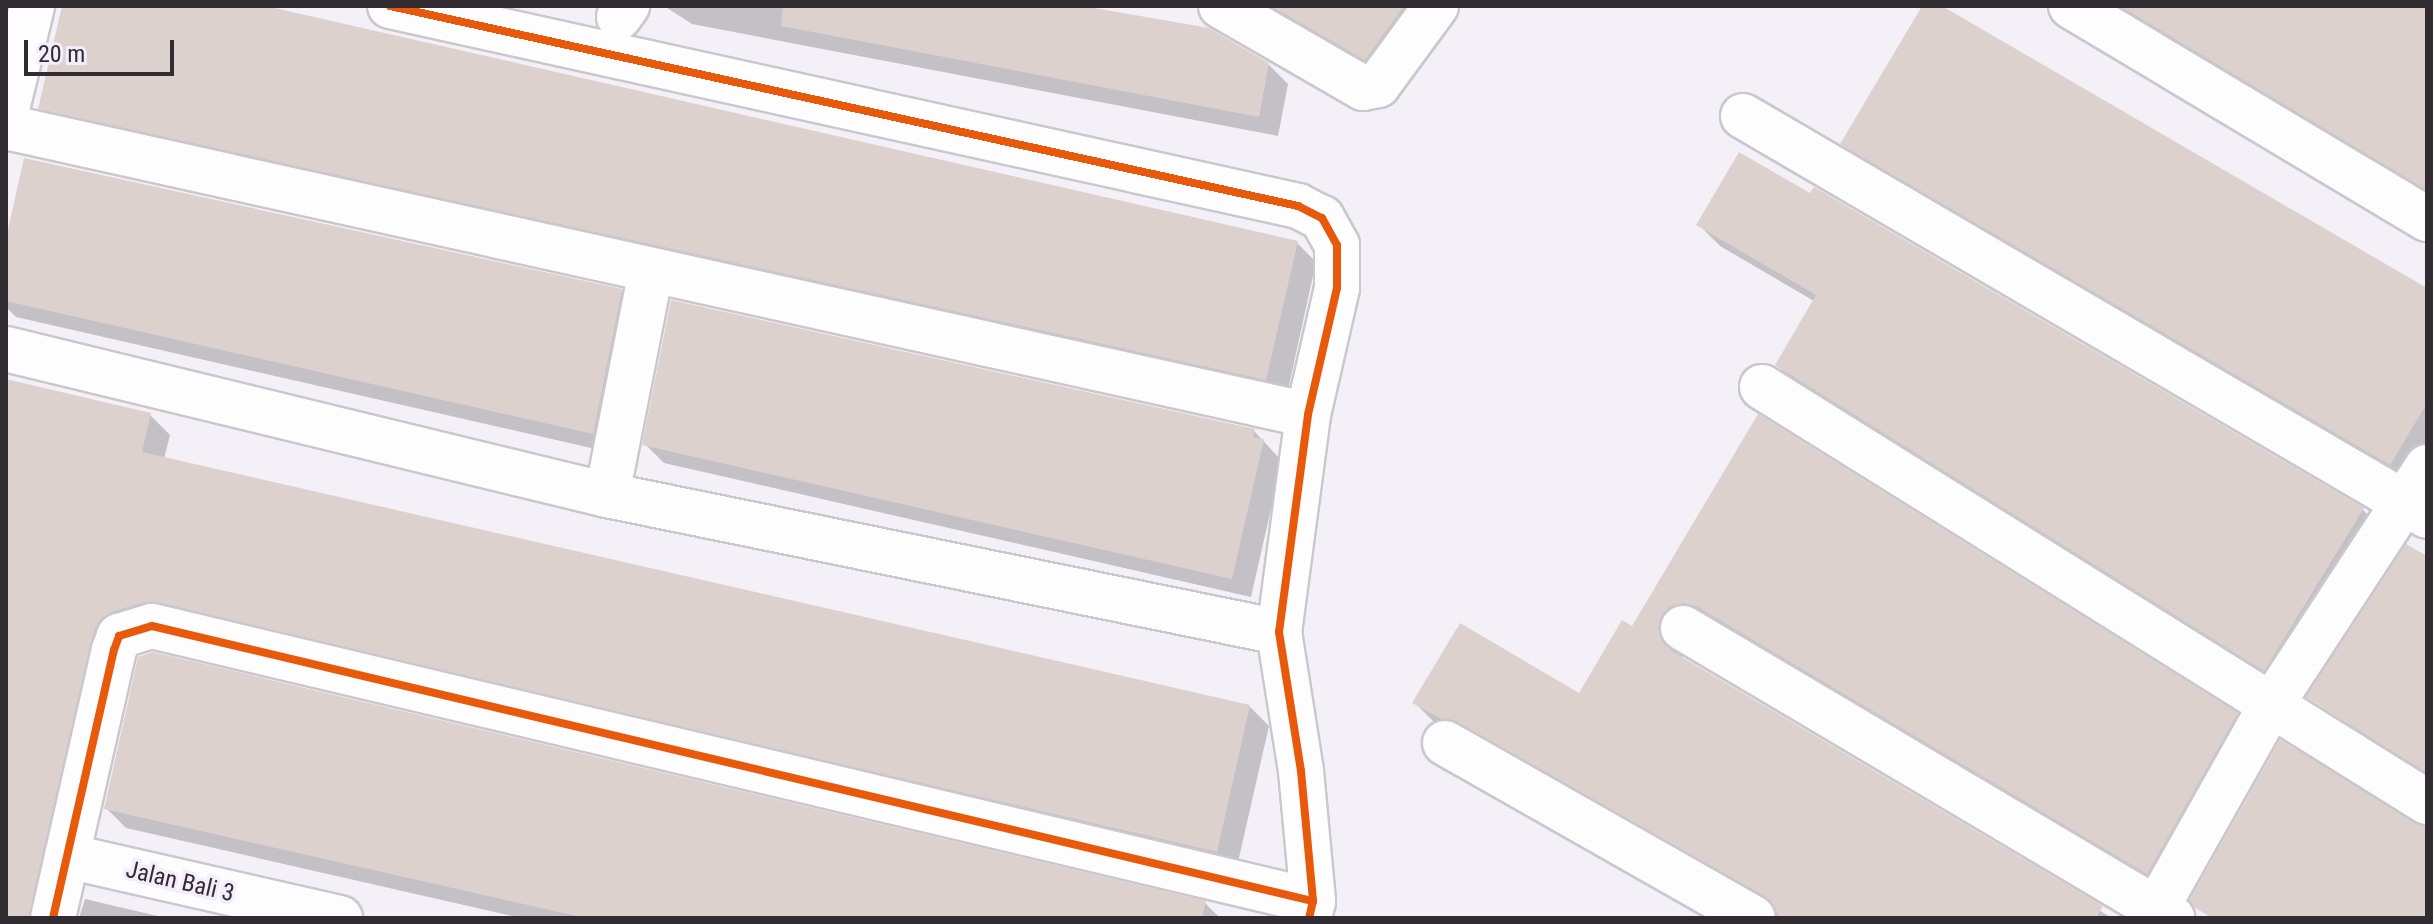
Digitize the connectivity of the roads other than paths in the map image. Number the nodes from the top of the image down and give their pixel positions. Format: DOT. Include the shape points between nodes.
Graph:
graph roads {
  1 [pos="32,6"];
  2 [pos="390,6"];
  3 [pos="1221,6"];
  4 [pos="1436,6"];
  5 [pos="2071,6"];
  6 [pos="6,113"];
  7 [pos="1743,116"];
  8 [pos="6,127"];
  9 [pos="2427,219"];
  10 [pos="651,271"];
  11 [pos="6,349"];
  12 [pos="1762,387"];
  13 [pos="1308,415"];
  14 [pos="607,495"];
  15 [pos="2419,495"];
  16 [pos="1683,628"];
  17 [pos="1279,632"];
  18 [pos="2270,707"];
  19 [pos="1445,743"];
  20 [pos="2427,802"];
  21 [pos="67,856"];
  22 [pos="1311,909"];
  23 [pos="2160,915"];
  24 [pos="53,918"];
  25 [pos="340,918"];
  26 [pos="1753,918"];
  1 -- 6 [label="street"];
  2 -- 13 [label="street" via="1298,206 1322,218 1337,245 1337,288"];
  3 -- 4 [label="street" via="1363,88 1378,85"];
  5 -- 9 [label="street"];
  7 -- 15 [label="street"];
  8 -- 10 [label="street"];
  10 -- 13 [label="street"];
  10 -- 14 [label="street"];
  11 -- 14 [label="street"];
  12 -- 18 [label="street"];
  13 -- 17 [label="street"];
  14 -- 17 [label="street"];
  15 -- 18 [label="street"];
  16 -- 23 [label="street"];
  17 -- 22 [label="street"];
  18 -- 20 [label="street"];
  18 -- 23 [label="street"];
  19 -- 26 [label="street"];
  21 -- 22 [label="street" via="119,636 152,626"];
  21 -- 24 [label="street"];
  21 -- 25 [label="street, Jalan Bali 3"];
}
